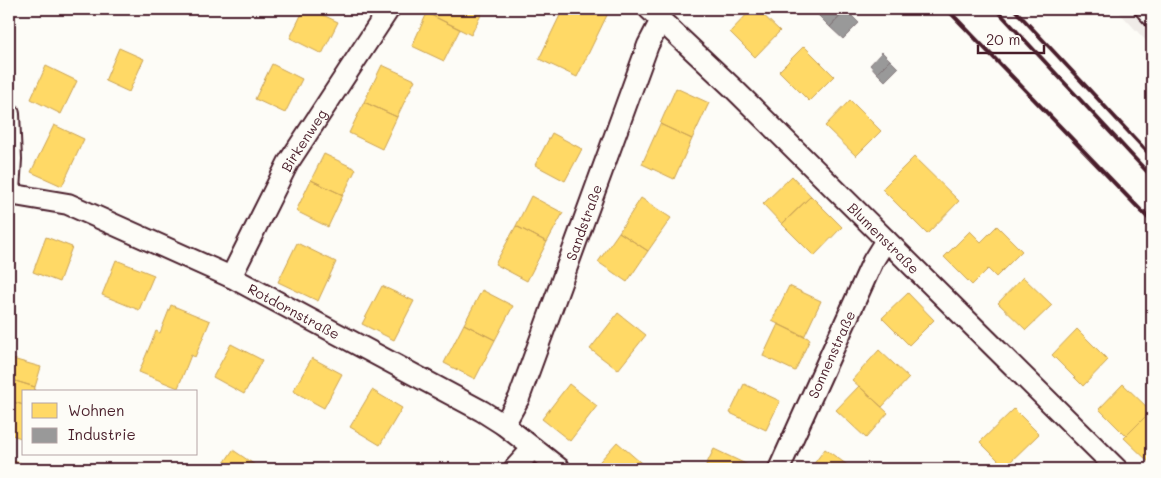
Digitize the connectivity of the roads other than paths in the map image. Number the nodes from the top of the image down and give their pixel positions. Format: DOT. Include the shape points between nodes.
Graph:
graph roads {
  1 [pos="389,9"];
  2 [pos="1141,9"];
  3 [pos="655,14"];
  4 [pos="1152,23"];
  5 [pos="9,114"];
  6 [pos="9,193"];
  7 [pos="886,240"];
  8 [pos="231,277"];
  9 [pos="504,425"];
  10 [pos="533,448"];
  11 [pos="514,469"];
  12 [pos="560,469"];
  13 [pos="779,469"];
  14 [pos="1117,469"];
  1 -- 8 [label="street, Birkenweg" via="288,163"];
  2 -- 4 [label="lane"];
  3 -- 7 [label="street, Blumenstraße"];
  3 -- 9 [label="street, Sandstraße" via="648,45 519,398"];
  5 -- 6 [label="street"];
  6 -- 8 [label="street, Rotdornstraße" via="68,204"];
  7 -- 13 [label="street, Sonnenstraße" via="873,261"];
  7 -- 14 [label="street, Blumenstraße"];
  8 -- 9 [label="street, Rotdornstraße"];
  9 -- 10 [label="street, Rotdornstraße"];
  10 -- 11 [label="street"];
  10 -- 12 [label="street, Rotdornstraße"];
}
